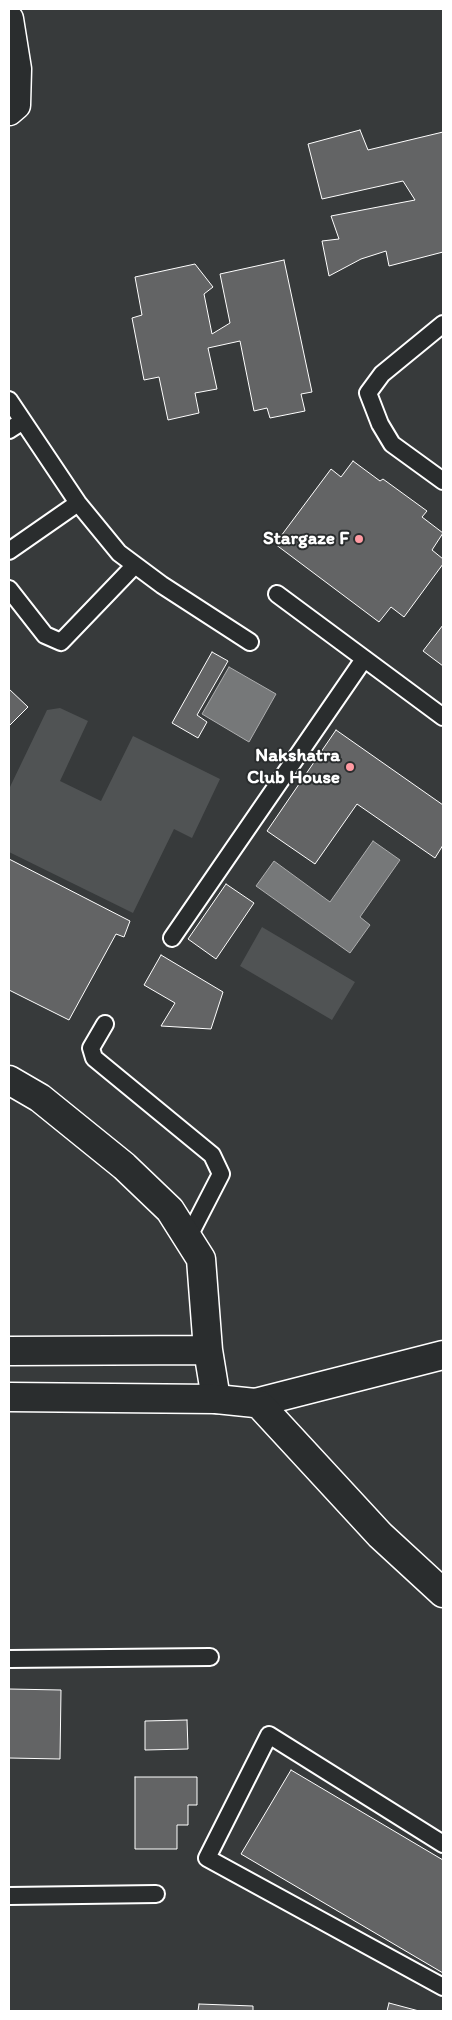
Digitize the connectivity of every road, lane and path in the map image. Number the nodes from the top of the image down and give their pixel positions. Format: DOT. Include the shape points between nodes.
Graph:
graph roads {
  1 [pos="9,19"];
  2 [pos="9,111"];
  3 [pos="443,324"];
  4 [pos="9,400"];
  5 [pos="23,421"];
  6 [pos="9,430"];
  7 [pos="443,481"];
  8 [pos="78,503"];
  9 [pos="9,551"];
  10 [pos="135,565"];
  11 [pos="9,589"];
  12 [pos="277,594"];
  13 [pos="250,642"];
  14 [pos="364,659"];
  15 [pos="443,717"];
  16 [pos="172,938"];
  17 [pos="105,1024"];
  18 [pos="9,1080"];
  19 [pos="188,1238"];
  20 [pos="208,1350"];
  21 [pos="9,1351"];
  22 [pos="443,1355"];
  23 [pos="9,1397"];
  24 [pos="216,1400"];
  25 [pos="255,1403"];
  26 [pos="443,1593"];
  27 [pos="210,1658"];
  28 [pos="9,1659"];
  29 [pos="443,1844"];
  30 [pos="156,1894"];
  31 [pos="9,1896"];
  32 [pos="443,1987"];
  1 -- 2 [label="street" via="17,69 16,105"];
  3 -- 7 [label="lane" via="382,374 368,393 392,444"];
  4 -- 5 [label="lane"];
  5 -- 6 [label="lane"];
  5 -- 8 [label="lane"];
  8 -- 9 [label="lane"];
  8 -- 10 [label="lane" via="119,553"];
  10 -- 11 [label="lane" via="61,642 45,635"];
  10 -- 13 [label="lane"];
  12 -- 14 [label="lane"];
  14 -- 15 [label="lane"];
  14 -- 16 [label="lane"];
  17 -- 19 [label="lane" via="91,1048 94,1058 212,1155 220,1174"];
  18 -- 19 [label="street" via="40,1098 124,1166 170,1210"];
  19 -- 20 [label="street" via="201,1259"];
  20 -- 21 [label="street"];
  20 -- 24 [label="street"];
  22 -- 25 [label="street"];
  23 -- 24 [label="street"];
  24 -- 25 [label="street"];
  25 -- 26 [label="street" via="380,1535"];
  27 -- 28 [label="lane"];
  29 -- 32 [label="lane" via="269,1735 207,1858"];
  30 -- 31 [label="lane"];
}
